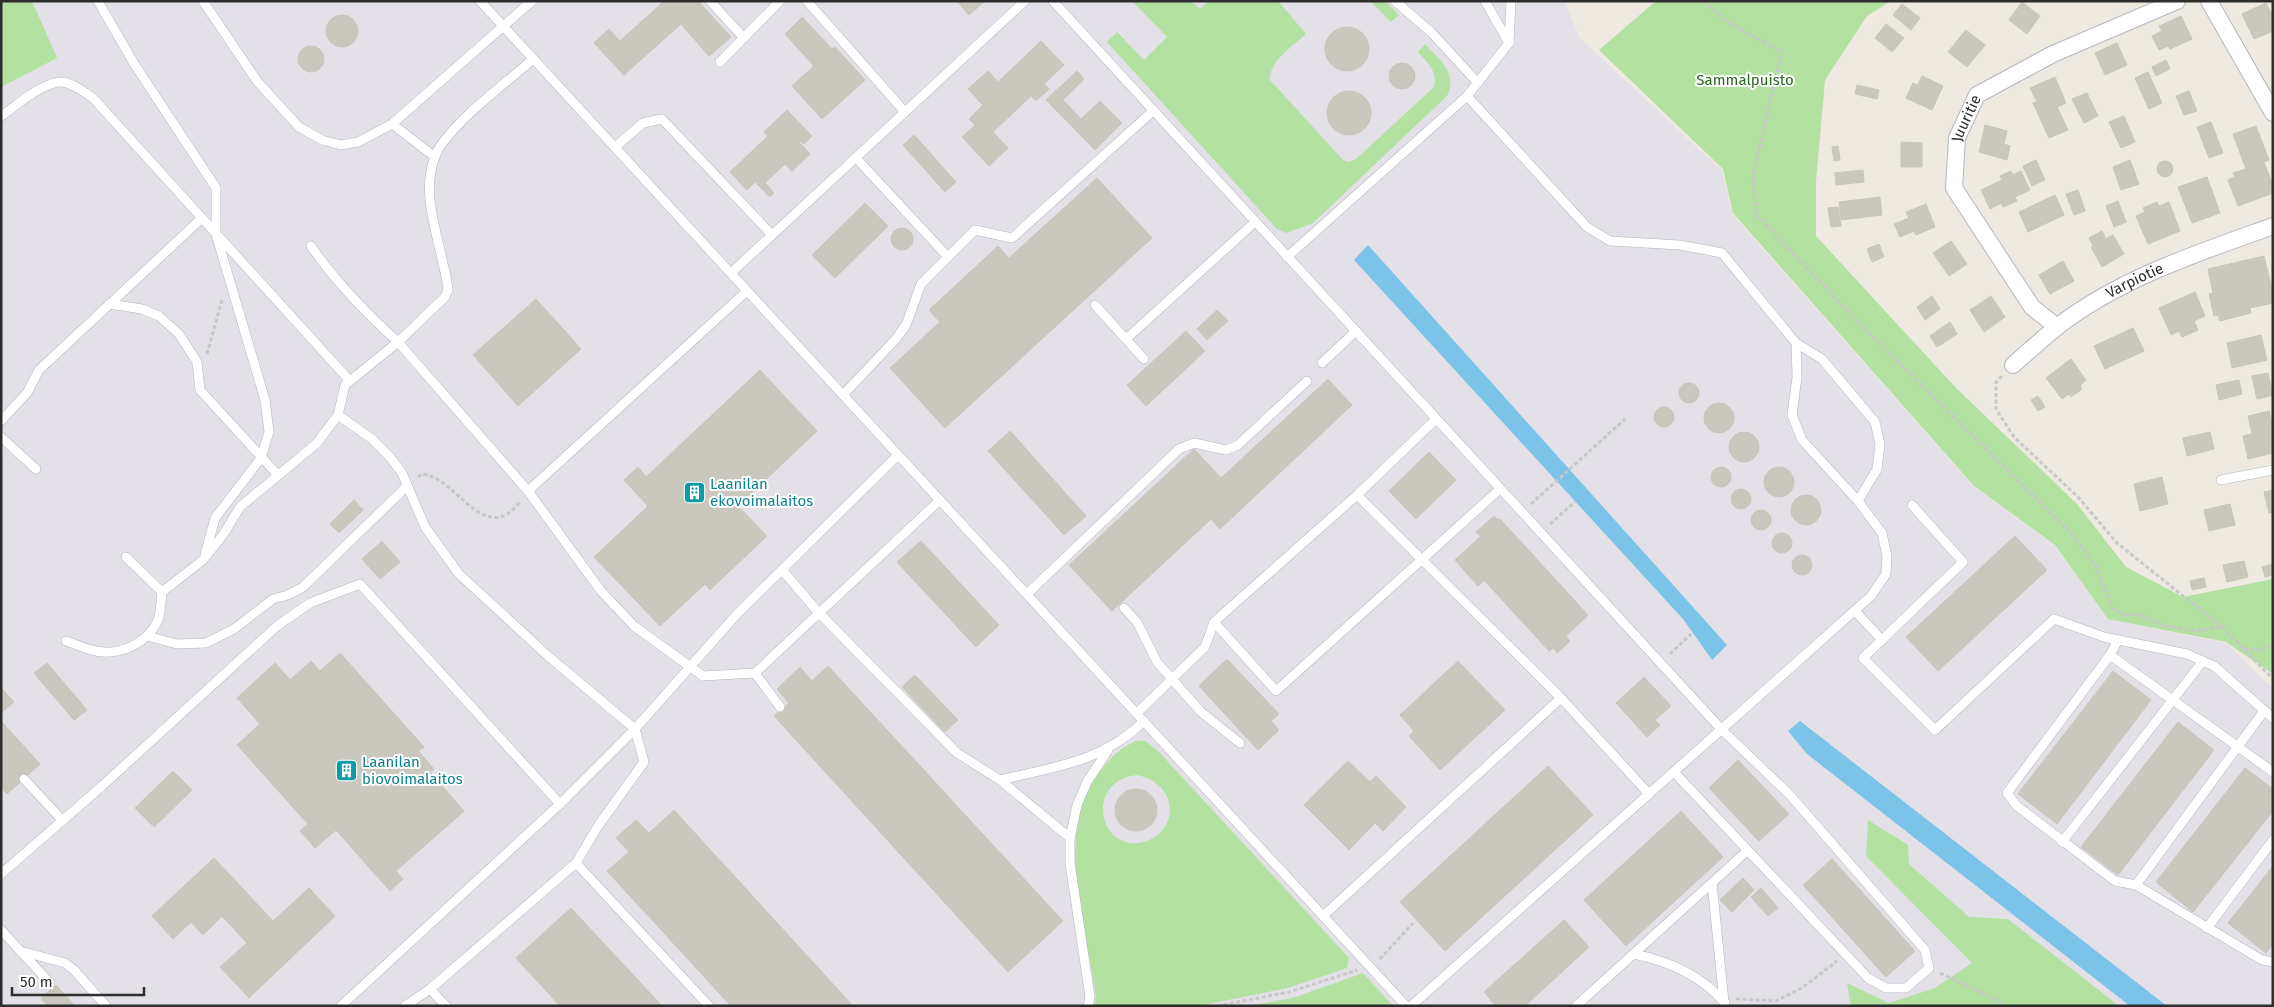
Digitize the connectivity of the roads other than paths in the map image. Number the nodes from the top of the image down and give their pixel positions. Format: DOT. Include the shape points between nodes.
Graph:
graph roads {
  1 [pos="98,1"];
  2 [pos="203,1"];
  3 [pos="480,1"];
  4 [pos="532,1"];
  5 [pos="710,1"];
  6 [pos="780,1"];
  7 [pos="807,1"];
  8 [pos="1025,1"];
  9 [pos="1053,1"];
  10 [pos="1395,1"];
  11 [pos="1485,1"];
  12 [pos="1511,1"];
  13 [pos="2177,1"];
  14 [pos="2209,1"];
  15 [pos="504,27"];
  16 [pos="744,38"];
  17 [pos="1509,44"];
  18 [pos="533,59"];
  19 [pos="720,62"];
  20 [pos="1478,83"];
  21 [pos="1467,96"];
  22 [pos="1153,111"];
  23 [pos="905,112"];
  24 [pos="2273,113"];
  25 [pos="1,116"];
  26 [pos="392,124"];
  27 [pos="615,147"];
  28 [pos="435,157"];
  29 [pos="856,158"];
  30 [pos="202,218"];
  31 [pos="1255,222"];
  32 [pos="2273,226"];
  33 [pos="216,234"];
  34 [pos="772,235"];
  35 [pos="311,246"];
  36 [pos="948,257"];
  37 [pos="1287,257"];
  38 [pos="731,273"];
  39 [pos="747,291"];
  40 [pos="109,304"];
  41 [pos="1095,305"];
  42 [pos="2057,326"];
  43 [pos="1356,331"];
  44 [pos="1126,339"];
  45 [pos="398,342"];
  46 [pos="1796,343"];
  47 [pos="1144,359"];
  48 [pos="1322,363"];
  49 [pos="2014,365"];
  50 [pos="1307,381"];
  51 [pos="350,382"];
  52 [pos="843,395"];
  53 [pos="338,415"];
  54 [pos="1436,419"];
  55 [pos="1,421"];
  56 [pos="1,436"];
  57 [pos="898,455"];
  58 [pos="261,458"];
  59 [pos="36,469"];
  60 [pos="2273,470"];
  61 [pos="277,474"];
  62 [pos="2221,480"];
  63 [pos="407,486"];
  64 [pos="1500,489"];
  65 [pos="528,491"];
  66 [pos="1357,495"];
  67 [pos="940,500"];
  68 [pos="1858,500"];
  69 [pos="1912,505"];
  70 [pos="126,557"];
  71 [pos="203,560"];
  72 [pos="1422,560"];
  73 [pos="783,571"];
  74 [pos="162,592"];
  75 [pos="1027,594"];
  76 [pos="1124,608"];
  77 [pos="1855,611"];
  78 [pos="818,612"];
  79 [pos="1214,622"];
  80 [pos="146,636"];
  81 [pos="1882,640"];
  82 [pos="2118,640"];
  83 [pos="66,641"];
  84 [pos="2110,655"];
  85 [pos="2203,661"];
  86 [pos="689,667"];
  87 [pos="755,673"];
  88 [pos="1172,679"];
  89 [pos="1561,698"];
  90 [pos="2173,700"];
  91 [pos="780,707"];
  92 [pos="2264,711"];
  93 [pos="1137,714"];
  94 [pos="2273,718"];
  95 [pos="1144,721"];
  96 [pos="635,729"];
  97 [pos="1722,730"];
  98 [pos="1240,743"];
  99 [pos="2239,748"];
  100 [pos="1108,750"];
  101 [pos="1674,772"];
  102 [pos="2273,772"];
  103 [pos="24,779"];
  104 [pos="1000,780"];
  105 [pos="1649,794"];
  106 [pos="560,804"];
  107 [pos="63,821"];
  108 [pos="1070,838"];
  109 [pos="2273,840"];
  110 [pos="2062,842"];
  111 [pos="1747,851"];
  112 [pos="576,863"];
  113 [pos="1,874"];
  114 [pos="1712,883"];
  115 [pos="2136,885"];
  116 [pos="1323,916"];
  117 [pos="2207,928"];
  118 [pos="1,930"];
  119 [pos="20,951"];
  120 [pos="1634,954"];
  121 [pos="2273,962"];
  122 [pos="50,983"];
  123 [pos="430,989"];
  124 [pos="1725,1004"];
  125 [pos="106,1006"];
  126 [pos="341,1006"];
  127 [pos="405,1006"];
  128 [pos="446,1006"];
  129 [pos="709,1006"];
  130 [pos="1088,1006"];
  131 [pos="1406,1006"];
  132 [pos="1411,1006"];
  133 [pos="1576,1006"];
  1 -- 33 [label="lane" via="133,62 216,188"];
  2 -- 26 [label="lane" via="257,82 299,127 322,140 341,144 358,142"];
  3 -- 15 [label="lane"];
  4 -- 15 [label="lane"];
  5 -- 16 [label="lane"];
  6 -- 16 [label="lane"];
  7 -- 23 [label="lane"];
  8 -- 23 [label="lane"];
  9 -- 22 [label="lane"];
  10 -- 20 [label="lane" via="1430,32"];
  11 -- 17 [label="lane"];
  12 -- 17 [label="lane"];
  13 -- 42 [label="street, Juuritie" via="2053,54 1977,95 1957,138 1954,188 2032,307"];
  14 -- 24 [label="street"];
  15 -- 18 [label="lane"];
  15 -- 26 [label="lane"];
  16 -- 19 [label="lane"];
  17 -- 20 [label="lane"];
  18 -- 27 [label="lane"];
  18 -- 28 [label="lane" via="462,122 441,145"];
  20 -- 21 [label="lane"];
  21 -- 37 [label="lane"];
  21 -- 46 [label="lane" via="1587,227 1610,241 1680,245 1722,253"];
  22 -- 31 [label="lane"];
  22 -- 36 [label="lane" via="1012,238 975,230"];
  23 -- 29 [label="lane"];
  25 -- 30 [label="lane" via="48,84 71,84 93,98"];
  26 -- 28 [label="lane"];
  27 -- 34 [label="lane" via="643,123 662,119"];
  27 -- 38 [label="lane"];
  28 -- 45 [label="lane" via="430,199 448,290"];
  29 -- 34 [label="lane"];
  29 -- 36 [label="lane"];
  30 -- 33 [label="lane"];
  30 -- 40 [label="lane"];
  31 -- 37 [label="lane"];
  31 -- 44 [label="lane"];
  32 -- 42 [label="street, Varpiotie" via="2151,272 2111,292"];
  33 -- 51 [label="lane"];
  33 -- 58 [label="lane" via="265,400 269,432"];
  34 -- 38 [label="lane"];
  35 -- 45 [label="lane" via="324,265"];
  36 -- 52 [label="lane" via="921,284 906,325 895,340"];
  37 -- 43 [label="lane"];
  38 -- 39 [label="lane"];
  39 -- 52 [label="lane"];
  39 -- 65 [label="lane"];
  40 -- 55 [label="lane" via="39,370 27,393"];
  40 -- 58 [label="lane" via="142,309 159,316 179,334 197,362 200,390"];
  41 -- 44 [label="lane"];
  42 -- 49 [label="street, Varpiotie"];
  43 -- 48 [label="lane"];
  43 -- 54 [label="lane"];
  44 -- 47 [label="lane"];
  45 -- 51 [label="lane"];
  45 -- 65 [label="lane"];
  46 -- 68 [label="lane" via="1797,377 1792,415 1798,432"];
  46 -- 68 [label="lane" via="1822,359 1875,422 1880,444 1877,469"];
  50 -- 75 [label="lane" via="1238,445 1226,450 1194,442 1179,449"];
  51 -- 53 [label="lane" via="345,386"];
  52 -- 57 [label="lane"];
  53 -- 61 [label="lane" via="317,443"];
  53 -- 63 [label="lane" via="372,439 390,457"];
  54 -- 64 [label="lane"];
  54 -- 66 [label="lane"];
  56 -- 59 [label="lane"];
  57 -- 67 [label="lane"];
  57 -- 73 [label="lane"];
  58 -- 61 [label="lane"];
  58 -- 71 [label="lane" via="215,518"];
  60 -- 62 [label="lane"];
  61 -- 71 [label="lane" via="240,507"];
  63 -- 80 [label="lane" via="304,587 273,599 234,628 206,643 177,644"];
  63 -- 96 [label="lane" via="425,527 459,574 554,661"];
  64 -- 72 [label="lane"];
  64 -- 97 [label="lane"];
  65 -- 86 [label="lane" via="601,591 634,626"];
  66 -- 72 [label="lane"];
  66 -- 79 [label="lane"];
  67 -- 75 [label="lane"];
  67 -- 78 [label="lane"];
  68 -- 77 [label="lane" via="1882,533 1887,556 1886,574 1871,596"];
  69 -- 81 [label="lane" via="1963,562"];
  70 -- 74 [label="lane"];
  71 -- 74 [label="lane"];
  72 -- 79 [label="lane" via="1276,691"];
  72 -- 89 [label="lane"];
  73 -- 78 [label="lane"];
  73 -- 86 [label="lane" via="737,614"];
  74 -- 80 [label="lane" via="158,620"];
  75 -- 93 [label="lane"];
  76 -- 88 [label="lane" via="1137,622 1157,662"];
  77 -- 81 [label="lane"];
  77 -- 97 [label="lane"];
  78 -- 87 [label="lane"];
  78 -- 104 [label="lane" via="957,754"];
  79 -- 88 [label="lane" via="1204,647"];
  80 -- 83 [label="lane" via="129,649 114,652 96,652"];
  81 -- 82 [label="lane" via="1864,658 1934,730 2054,619"];
  82 -- 84 [label="lane"];
  82 -- 85 [label="lane" via="2187,654"];
  84 -- 90 [label="lane"];
  84 -- 110 [label="lane" via="2007,793 2017,806"];
  85 -- 90 [label="lane"];
  85 -- 92 [label="lane" via="2214,666"];
  86 -- 87 [label="lane" via="704,676"];
  86 -- 96 [label="lane"];
  87 -- 91 [label="lane"];
  88 -- 93 [label="lane"];
  88 -- 98 [label="lane" via="1201,712"];
  89 -- 105 [label="lane"];
  89 -- 116 [label="lane"];
  90 -- 99 [label="lane"];
  90 -- 110 [label="lane"];
  92 -- 94 [label="lane"];
  92 -- 99 [label="lane"];
  93 -- 95 [label="lane"];
  95 -- 100 [label="lane"];
  95 -- 116 [label="lane"];
  96 -- 106 [label="lane"];
  96 -- 112 [label="lane" via="644,762"];
  97 -- 101 [label="lane"];
  97 -- 111 [label="lane" via="1789,794 1925,950 1929,968 1906,988 1886,988 1868,978"];
  99 -- 102 [label="lane"];
  99 -- 115 [label="lane"];
  100 -- 104 [label="lane" via="1084,760"];
  100 -- 108 [label="lane" via="1087,782 1077,805"];
  101 -- 105 [label="lane"];
  101 -- 111 [label="lane"];
  103 -- 107 [label="lane"];
  104 -- 108 [label="lane"];
  105 -- 132 [label="lane"];
  106 -- 107 [label="lane" via="360,584 310,603 277,626"];
  106 -- 126 [label="lane"];
  107 -- 113 [label="lane"];
  108 -- 130 [label="lane" via="1070,863 1090,997"];
  109 -- 117 [label="lane"];
  110 -- 115 [label="lane" via="2115,881"];
  111 -- 114 [label="lane"];
  112 -- 123 [label="lane"];
  112 -- 129 [label="lane"];
  114 -- 120 [label="lane"];
  114 -- 124 [label="lane"];
  115 -- 117 [label="lane"];
  116 -- 131 [label="lane"];
  117 -- 121 [label="lane" via="2262,960"];
  118 -- 119 [label="lane"];
  119 -- 122 [label="lane"];
  119 -- 125 [label="lane" via="65,963"];
  120 -- 124 [label="lane" via="1658,959 1681,969"];
  120 -- 133 [label="lane"];
  123 -- 127 [label="lane"];
  123 -- 128 [label="lane"];
}
